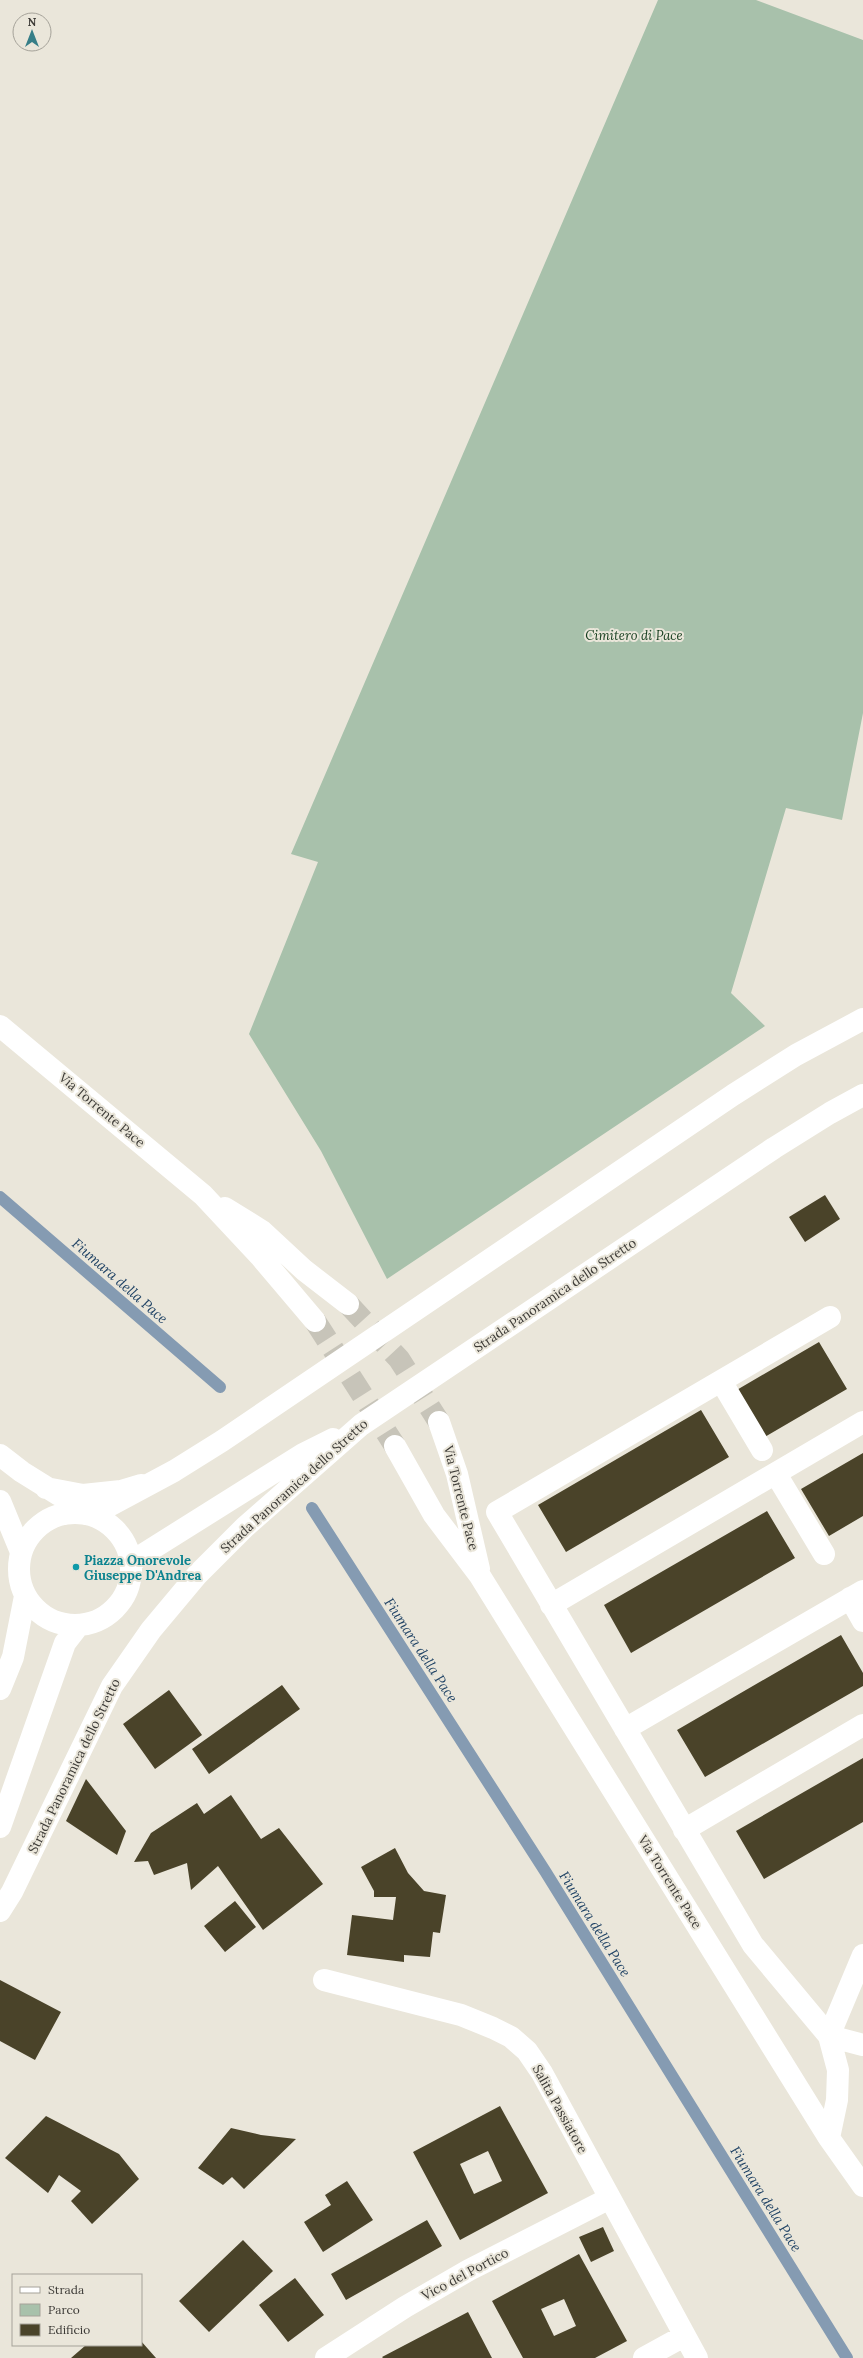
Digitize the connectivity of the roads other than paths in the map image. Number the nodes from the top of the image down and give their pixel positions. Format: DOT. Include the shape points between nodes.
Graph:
graph roads {
  1 [pos="863,1019"];
  2 [pos="0,1026"];
  3 [pos="863,1095"];
  4 [pos="203,1195"];
  5 [pos="348,1304"];
  6 [pos="830,1317"];
  7 [pos="315,1321"];
  8 [pos="721,1381"];
  9 [pos="438,1422"];
  10 [pos="863,1422"];
  11 [pos="361,1425"];
  12 [pos="395,1446"];
  13 [pos="762,1450"];
  14 [pos="0,1455"];
  15 [pos="776,1474"];
  16 [pos="157,1480"];
  17 [pos="46,1488"];
  18 [pos="0,1501"];
  19 [pos="92,1515"];
  20 [pos="21,1552"];
  21 [pos="824,1554"];
  22 [pos="131,1562"];
  23 [pos="480,1576"];
  24 [pos="856,1595"];
  25 [pos="25,1596"];
  26 [pos="551,1605"];
  27 [pos="863,1621"];
  28 [pos="79,1625"];
  29 [pos="0,1689"];
  30 [pos="863,1725"];
  31 [pos="625,1729"];
  32 [pos="0,1827"];
  33 [pos="684,1830"];
  34 [pos="0,1912"];
  35 [pos="863,1955"];
  36 [pos="324,1980"];
  37 [pos="829,2036"];
  38 [pos="863,2045"];
  39 [pos="829,2138"];
  40 [pos="863,2186"];
  41 [pos="610,2198"];
  42 [pos="684,2336"];
  43 [pos="326,2358"];
  44 [pos="644,2358"];
  45 [pos="697,2358"];
  1 -- 16 [label="street" via="796,1055 733,1096 222,1441"];
  2 -- 4 [label="street, Via Torrente Pace"];
  3 -- 11 [label="street, Strada Panoramica dello Stretto" via="774,1148"];
  4 -- 5 [label="street, Via Torrente Pace" via="262,1231 304,1270"];
  4 -- 7 [label="street, Via Torrente Pace" via="260,1256"];
  6 -- 8 [label="street"];
  8 -- 13 [label="street"];
  8 -- 26 [label="street" via="497,1512"];
  9 -- 23 [label="street, Via Torrente Pace" via="457,1474"];
  10 -- 15 [label="street"];
  11 -- 22 [label="street" via="303,1454"];
  11 -- 34 [label="street, Strada Panoramica dello Stretto" via="245,1527 197,1575 151,1630 112,1686"];
  12 -- 23 [label="street, Via Torrente Pace" via="434,1515"];
  14 -- 17 [label="street"];
  15 -- 21 [label="street"];
  15 -- 26 [label="street"];
  16 -- 17 [label="street" via="121,1491 83,1495"];
  16 -- 19 [label="street"];
  17 -- 19 [label="street"];
  18 -- 20 [label="street"];
  19 -- 20 [label="street" via="71,1513 49,1518 32,1533"];
  19 -- 22 [label="street" via="111,1525 125,1542"];
  20 -- 25 [label="street" via="19,1574"];
  22 -- 28 [label="street" via="131,1580 124,1598 113,1611 97,1621"];
  23 -- 39 [label="street, Via Torrente Pace"];
  24 -- 27 [label="street"];
  24 -- 31 [label="street"];
  25 -- 28 [label="street" via="35,1609 48,1619 63,1624"];
  25 -- 29 [label="street" via="13,1657"];
  26 -- 31 [label="street"];
  28 -- 32 [label="street" via="65,1643"];
  30 -- 33 [label="street"];
  31 -- 33 [label="street"];
  33 -- 37 [label="street" via="753,1946"];
  35 -- 37 [label="street"];
  36 -- 41 [label="street, Salita Passiatore" via="461,2015 511,2037 527,2051 542,2073"];
  37 -- 38 [label="street"];
  37 -- 39 [label="street" via="838,2070 837,2100"];
  39 -- 40 [label="street, Via Torrente Pace"];
  41 -- 42 [label="street, Salita Passiatore"];
  41 -- 43 [label="street, Vico del Portico" via="463,2274 405,2307"];
  42 -- 44 [label="street"];
  42 -- 45 [label="street, Salita Passiatore"];
}
